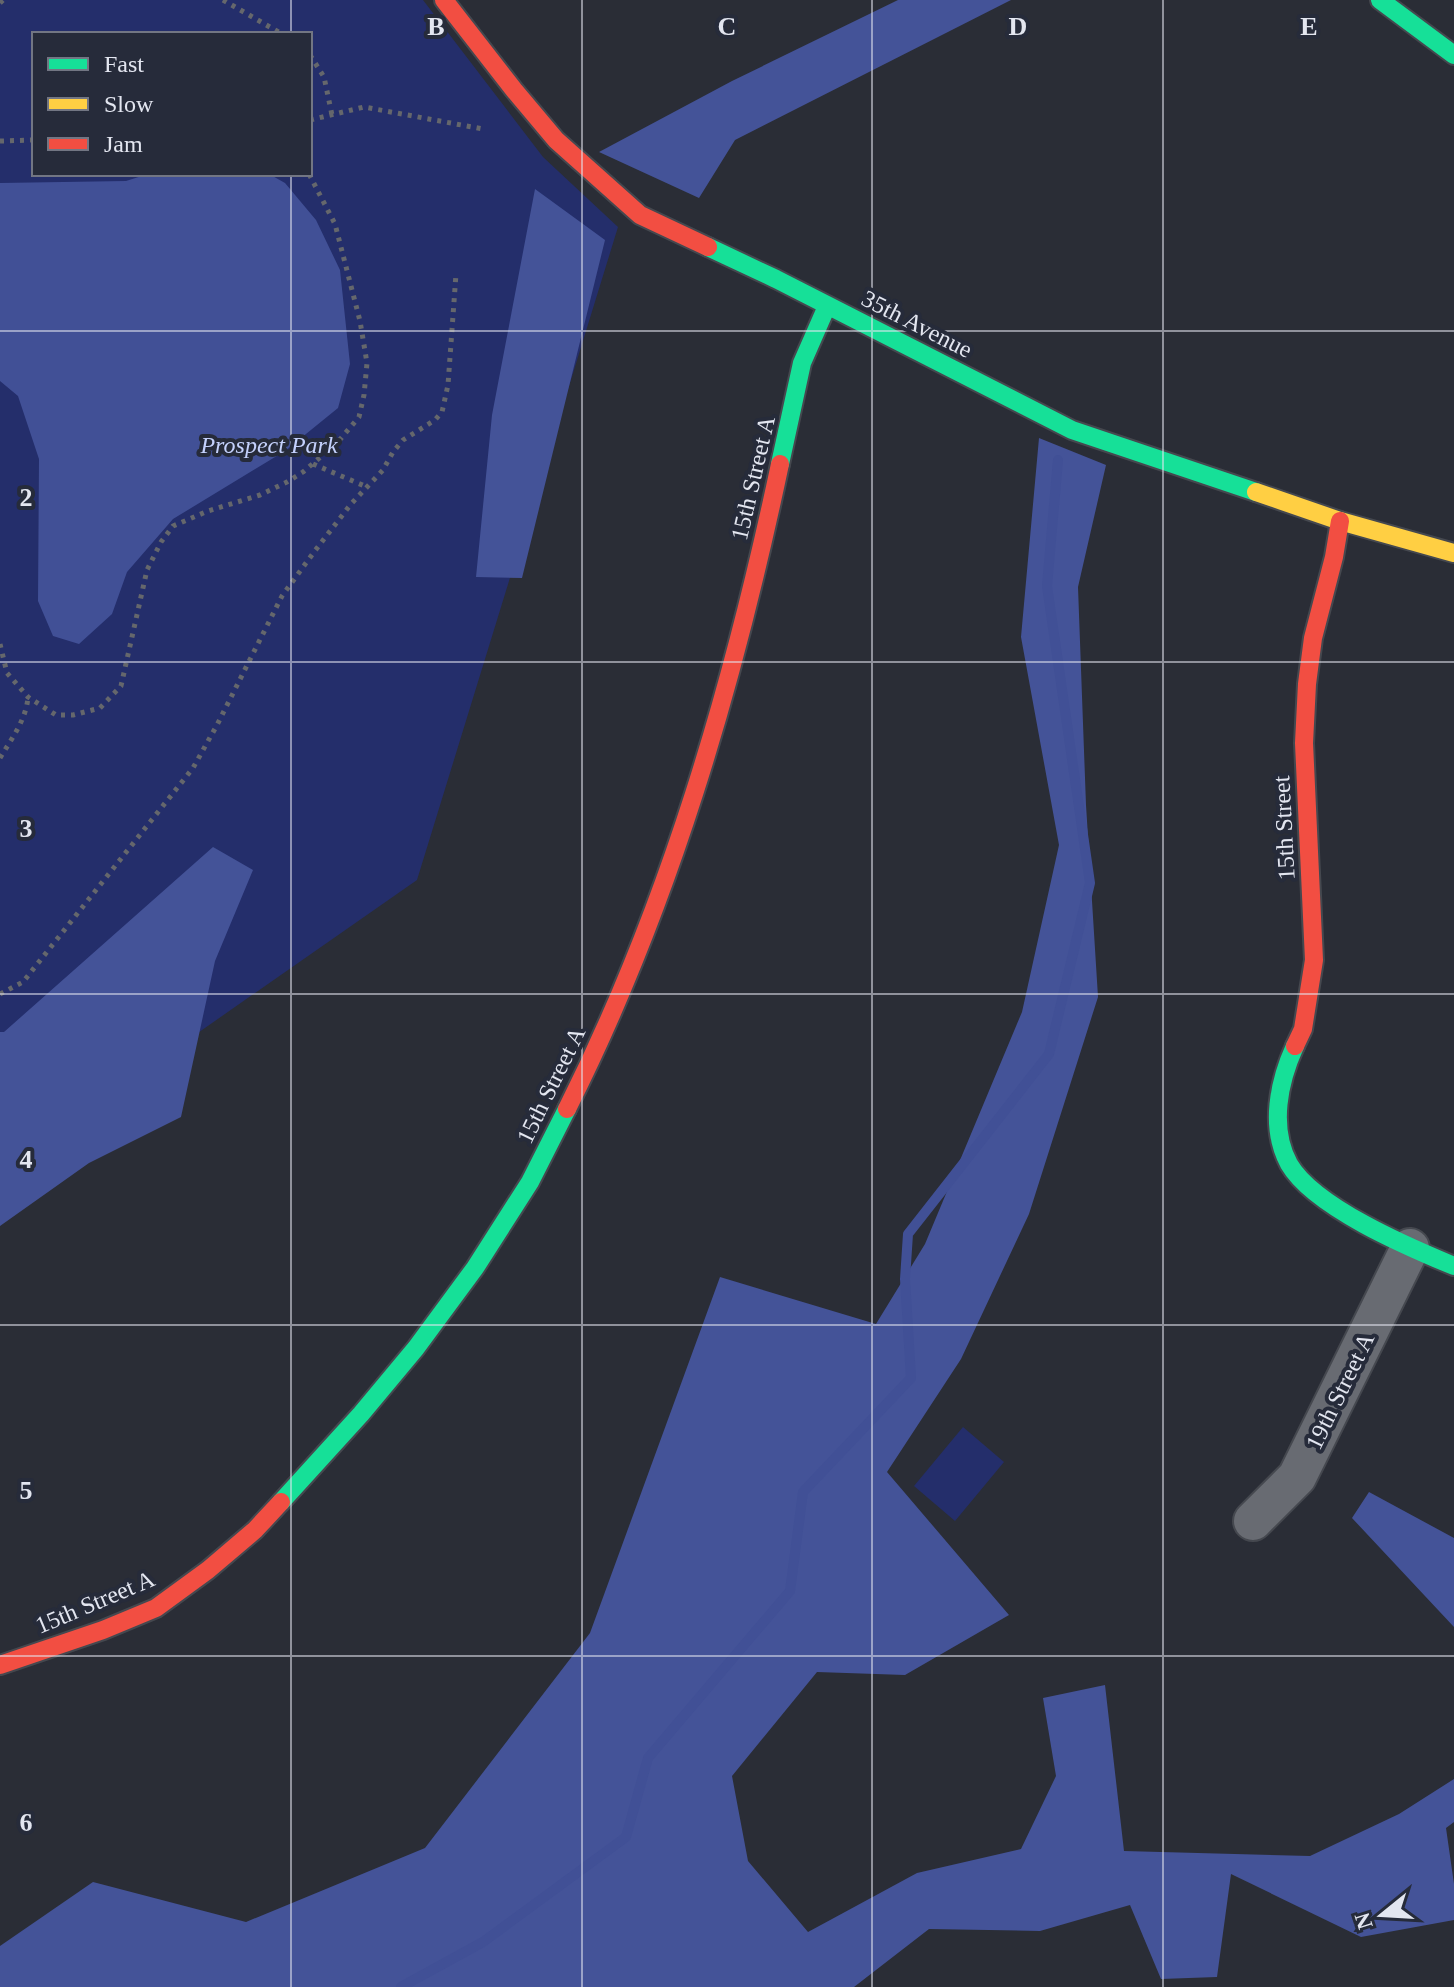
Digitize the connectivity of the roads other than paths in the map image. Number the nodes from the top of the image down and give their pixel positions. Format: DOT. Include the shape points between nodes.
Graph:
graph roads {
  1 [pos="444,0"];
  2 [pos="1380,0"];
  3 [pos="1454,55"];
  4 [pos="827,306"];
  5 [pos="1340,521"];
  6 [pos="1454,553"];
  7 [pos="1410,1248"];
  8 [pos="1454,1266"];
  9 [pos="1253,1521"];
  10 [pos="0,1665"];
  1 -- 4 [label="street, 35th Avenue" via="556,140 640,215"];
  2 -- 3 [label="street"];
  4 -- 5 [label="street, 35th Avenue" via="1072,430"];
  4 -- 10 [label="street, 15th Street A" via="802,363 760,558 678,844 615,1008 530,1182 416,1348 255,1530 156,1608"];
  5 -- 6 [label="street, 35th Avenue"];
  5 -- 7 [label="street, 15th Street" via="1307,684 1304,743 1314,960 1303,1029 1278,1101 1279,1131 1290,1165 1309,1187"];
  7 -- 8 [label="street"];
  7 -- 9 [label="street, 19th Street A" via="1297,1477"];
}
